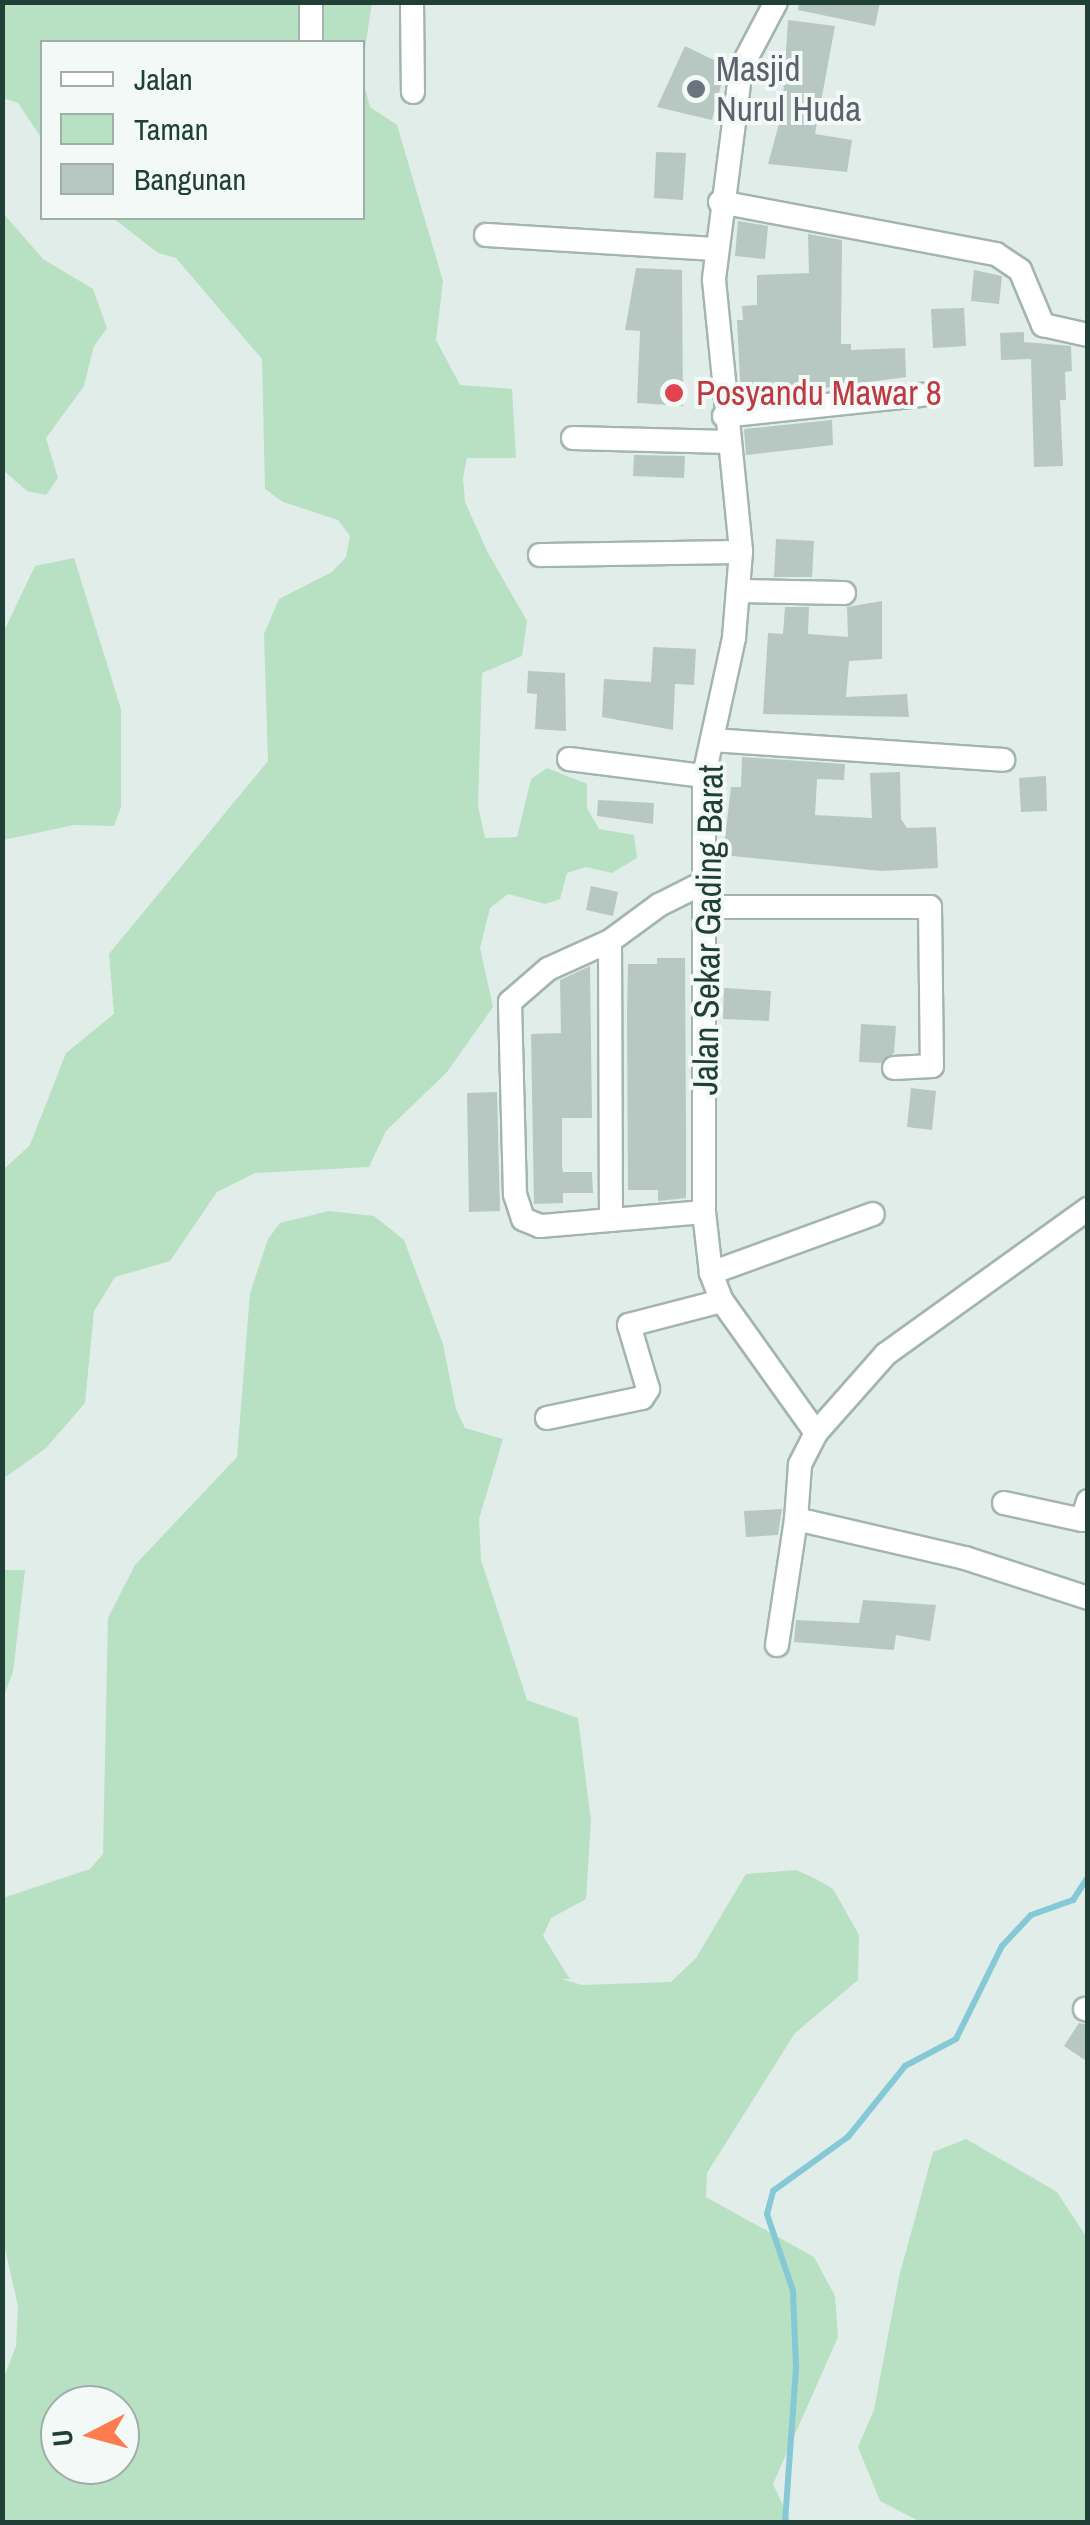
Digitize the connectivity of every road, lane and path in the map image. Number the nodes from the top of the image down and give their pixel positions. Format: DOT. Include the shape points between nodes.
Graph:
graph roads {
  1 [pos="311,2"];
  2 [pos="412,2"];
  3 [pos="776,2"];
  4 [pos="311,40"];
  5 [pos="413,92"];
  6 [pos="720,202"];
  7 [pos="486,235"];
  8 [pos="716,249"];
  9 [pos="1088,335"];
  10 [pos="921,395"];
  11 [pos="724,416"];
  12 [pos="573,438"];
  13 [pos="728,442"];
  14 [pos="741,552"];
  15 [pos="540,556"];
  16 [pos="738,592"];
  17 [pos="844,593"];
  18 [pos="712,740"];
  19 [pos="569,759"];
  20 [pos="1003,760"];
  21 [pos="704,776"];
  22 [pos="706,882"];
  23 [pos="706,907"];
  24 [pos="610,941"];
  25 [pos="894,1068"];
  26 [pos="1088,1209"];
  27 [pos="704,1212"];
  28 [pos="873,1214"];
  29 [pos="611,1220"];
  30 [pos="711,1272"];
  31 [pos="722,1301"];
  32 [pos="548,1418"];
  33 [pos="816,1433"];
  34 [pos="1088,1502"];
  35 [pos="1004,1503"];
  36 [pos="796,1519"];
  37 [pos="1088,1598"];
  38 [pos="776,1645"];
  1 -- 4 [label="street"];
  2 -- 5 [label="street"];
  3 -- 6 [label="street, Jalan Sekar Gading Barat" via="741,68"];
  6 -- 8 [label="street, Jalan Sekar Gading Barat"];
  6 -- 9 [label="street" via="996,254 1020,270 1044,325"];
  7 -- 8 [label="street"];
  8 -- 11 [label="street, Jalan Sekar Gading Barat"];
  10 -- 11 [label="street"];
  11 -- 13 [label="street, Jalan Sekar Gading Barat"];
  12 -- 13 [label="street"];
  13 -- 14 [label="street, Jalan Sekar Gading Barat"];
  14 -- 15 [label="street"];
  14 -- 16 [label="street, Jalan Sekar Gading Barat"];
  16 -- 17 [label="street"];
  16 -- 18 [label="street, Jalan Sekar Gading Barat"];
  18 -- 20 [label="street"];
  18 -- 21 [label="street, Jalan Sekar Gading Barat"];
  19 -- 21 [label="street"];
  21 -- 22 [label="street, Jalan Sekar Gading Barat"];
  22 -- 23 [label="street, Jalan Sekar Gading Barat"];
  22 -- 24 [label="street" via="658,905"];
  23 -- 25 [label="street" via="930,907 932,1066"];
  23 -- 27 [label="street, Jalan Sekar Gading Barat"];
  24 -- 29 [label="street"];
  24 -- 29 [label="street" via="548,969 510,1002 515,1195 523,1219 540,1226"];
  26 -- 33 [label="street" via="886,1354"];
  27 -- 29 [label="street"];
  27 -- 30 [label="street, Jalan Sekar Gading Barat"];
  28 -- 30 [label="street"];
  30 -- 31 [label="street, Jalan Sekar Gading Barat"];
  31 -- 32 [label="street" via="629,1325 648,1389 642,1398"];
  31 -- 33 [label="street, Jalan Sekar Gading Barat"];
  33 -- 36 [label="street" via="800,1465"];
  34 -- 35 [label="street" via="1082,1520"];
  36 -- 37 [label="street" via="965,1558"];
  36 -- 38 [label="street"];
}
